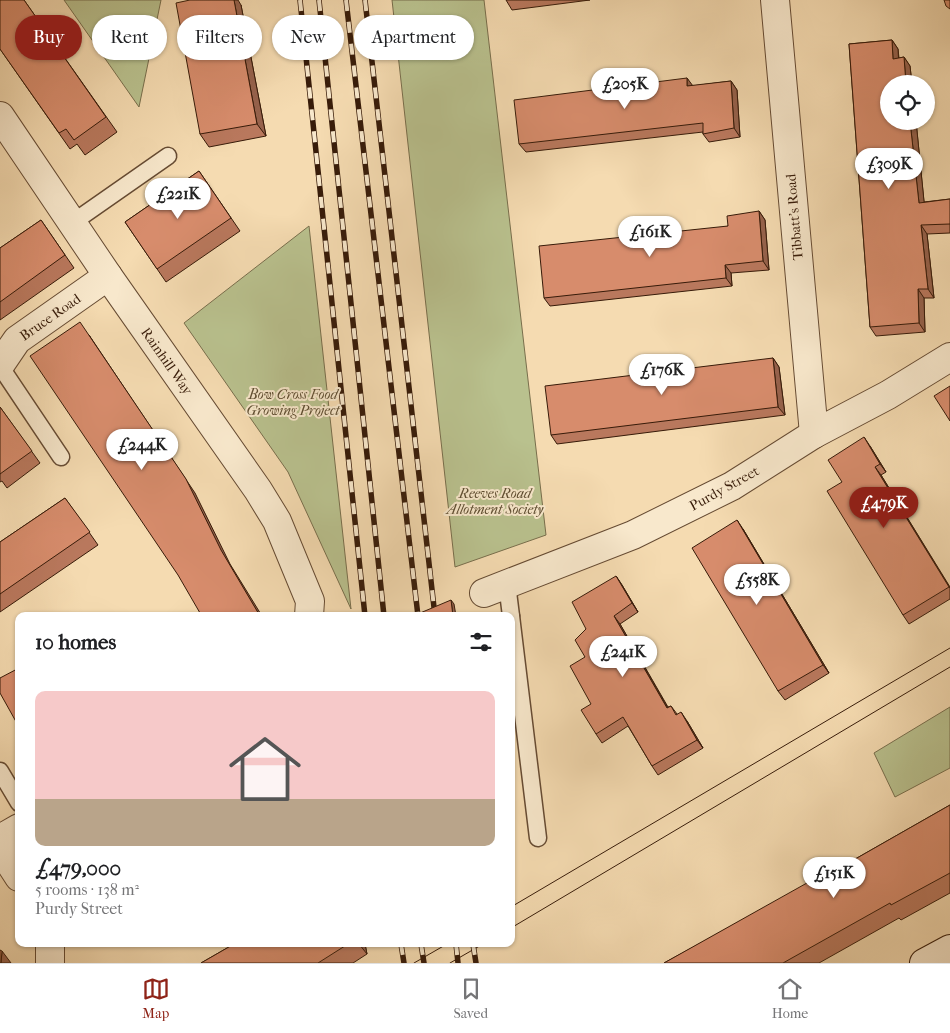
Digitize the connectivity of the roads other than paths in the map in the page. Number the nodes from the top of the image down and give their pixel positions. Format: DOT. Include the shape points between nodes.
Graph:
graph roads {
  1 [pos="775,0"];
  2 [pos="0,116"];
  3 [pos="168,156"];
  4 [pos="72,223"];
  5 [pos="108,276"];
  6 [pos="950,357"];
  7 [pos="0,366"];
  8 [pos="814,434"];
  9 [pos="61,457"];
  10 [pos="496,588"];
  11 [pos="310,612"];
  12 [pos="509,612"];
  13 [pos="515,649"];
  14 [pos="0,771"];
  15 [pos="15,796"];
  16 [pos="15,830"];
  17 [pos="538,838"];
  18 [pos="0,839"];
  19 [pos="0,848"];
  20 [pos="15,870"];
  21 [pos="50,947"];
  22 [pos="950,949"];
  23 [pos="50,963"];
  24 [pos="924,963"];
  1 -- 8 [label="street, Tibbatt's Road"];
  2 -- 4 [label="street, Rainhill Way"];
  3 -- 4 [label="lane"];
  4 -- 5 [label="street, Rainhill Way"];
  5 -- 7 [label="street, Bruce Road" via="17,340"];
  5 -- 11 [label="street, Rainhill Way" via="277,521 310,601"];
  6 -- 8 [label="street, Purdy Street" via="888,395"];
  7 -- 9 [label="lane"];
  8 -- 10 [label="street, Purdy Street" via="732,486 641,531"];
  10 -- 12 [label="lane"];
  13 -- 17 [label="lane"];
  14 -- 15 [label="lane"];
  16 -- 18 [label="street"];
  19 -- 20 [label="street"];
  21 -- 23 [label="street"];
  22 -- 24 [label="street"];
}
